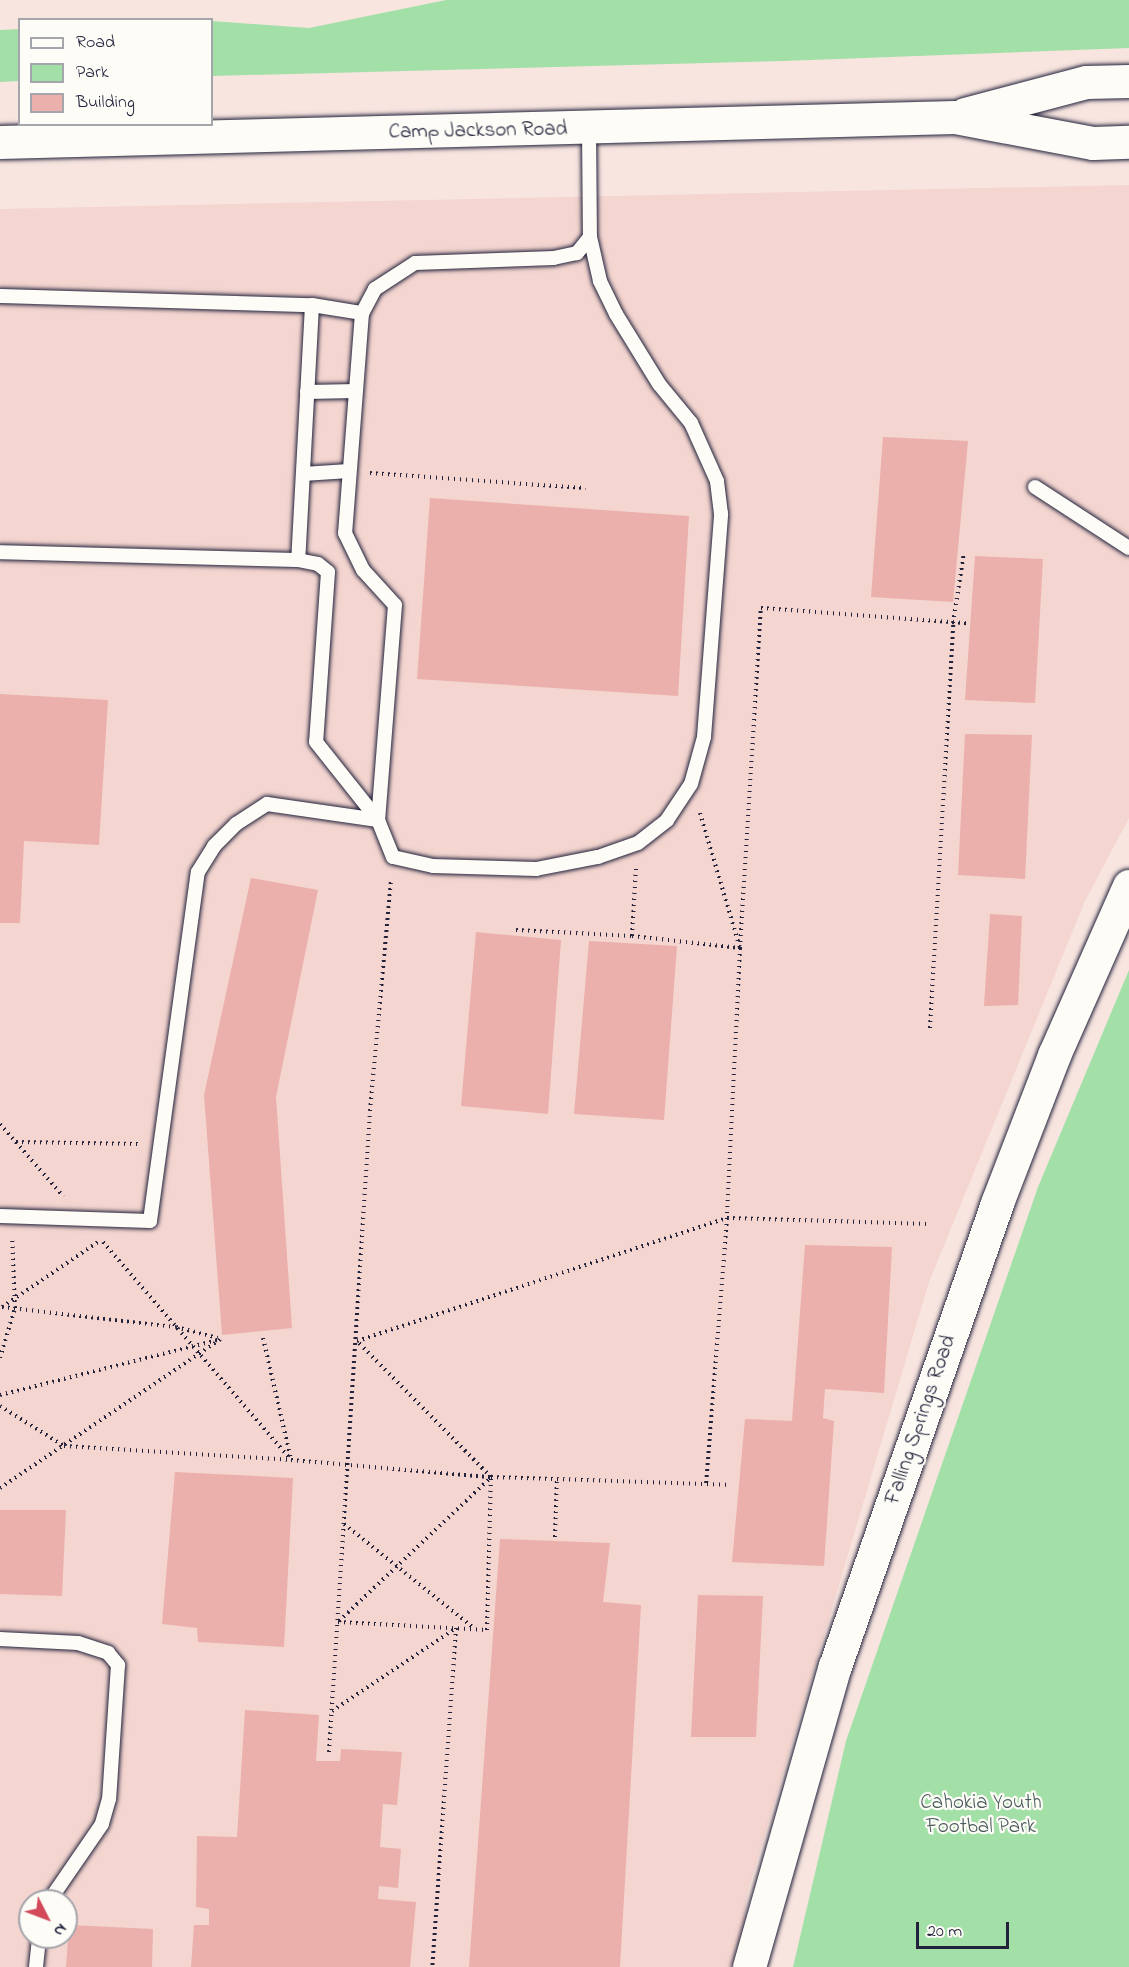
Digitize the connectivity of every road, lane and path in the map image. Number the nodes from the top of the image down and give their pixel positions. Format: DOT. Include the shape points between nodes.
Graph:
graph roads {
  1 [pos="1129,81"];
  2 [pos="955,117"];
  3 [pos="589,128"];
  4 [pos="0,142"];
  5 [pos="1129,142"];
  6 [pos="590,237"];
  7 [pos="0,296"];
  8 [pos="312,305"];
  9 [pos="362,313"];
  10 [pos="356,391"];
  11 [pos="307,392"];
  12 [pos="349,471"];
  13 [pos="303,474"];
  14 [pos="1035,487"];
  15 [pos="585,488"];
  16 [pos="1129,548"];
  17 [pos="0,552"];
  18 [pos="964,553"];
  19 [pos="298,560"];
  20 [pos="953,623"];
  21 [pos="967,623"];
  22 [pos="691,784"];
  23 [pos="378,820"];
  24 [pos="638,843"];
  25 [pos="393,857"];
  26 [pos="1129,886"];
  27 [pos="516,930"];
  28 [pos="632,936"];
  29 [pos="740,948"];
  30 [pos="930,1028"];
  31 [pos="0,1124"];
  32 [pos="16,1142"];
  33 [pos="143,1144"];
  34 [pos="6,1216"];
  35 [pos="727,1218"];
  36 [pos="84,1220"];
  37 [pos="929,1224"];
  38 [pos="101,1240"];
  39 [pos="15,1296"];
  40 [pos="15,1308"];
  41 [pos="176,1327"];
  42 [pos="263,1338"];
  43 [pos="221,1339"];
  44 [pos="357,1341"];
  45 [pos="191,1344"];
  46 [pos="202,1354"];
  47 [pos="0,1358"];
  48 [pos="0,1395"];
  49 [pos="0,1406"];
  50 [pos="64,1446"];
  51 [pos="291,1460"];
  52 [pos="349,1467"];
  53 [pos="491,1477"];
  54 [pos="557,1478"];
  55 [pos="706,1482"];
  56 [pos="727,1485"];
  57 [pos="0,1488"];
  58 [pos="344,1524"];
  59 [pos="555,1537"];
  60 [pos="399,1566"];
  61 [pos="338,1622"];
  62 [pos="456,1628"];
  63 [pos="475,1629"];
  64 [pos="0,1639"];
  65 [pos="331,1712"];
  66 [pos="329,1752"];
  67 [pos="57,1889"];
  68 [pos="38,1949"];
  69 [pos="36,1967"];
  70 [pos="432,1967"];
  71 [pos="749,1967"];
  1 -- 2 [label="main road, Camp Jackson Road" via="1086,82"];
  2 -- 3 [label="main road, Camp Jackson Road"];
  2 -- 5 [label="main road, Camp Jackson Road" via="1093,142"];
  3 -- 4 [label="main road, Camp Jackson Road"];
  3 -- 6 [label="lane"];
  6 -- 9 [label="lane" via="577,253 554,258 415,263 375,289"];
  6 -- 22 [label="lane" via="600,281 616,314 660,384 691,423 717,481 721,514 704,737"];
  7 -- 8 [label="lane"];
  8 -- 9 [label="lane"];
  8 -- 11 [label="lane"];
  9 -- 10 [label="lane"];
  10 -- 11 [label="lane"];
  10 -- 12 [label="lane"];
  11 -- 13 [label="lane"];
  12 -- 13 [label="lane"];
  12 -- 15 [label="path"];
  12 -- 23 [label="lane" via="345,533 363,570 395,605"];
  13 -- 19 [label="lane"];
  14 -- 16 [label="lane"];
  17 -- 19 [label="lane"];
  18 -- 20 [label="path"];
  19 -- 23 [label="lane" via="318,564 328,572 316,742"];
  20 -- 21 [label="path"];
  20 -- 29 [label="path" via="761,608"];
  20 -- 30 [label="path"];
  22 -- 24 [label="lane" via="667,820"];
  22 -- 29 [label="path"];
  23 -- 25 [label="lane"];
  23 -- 36 [label="lane" via="267,804 236,824 214,846 198,872 150,1221"];
  24 -- 25 [label="lane" via="598,857 536,869 433,866"];
  24 -- 28 [label="path"];
  25 -- 44 [label="path" via="370,1111"];
  26 -- 71 [label="main road, Falling Springs Road" via="1054,1055 987,1230 835,1666"];
  27 -- 28 [label="path"];
  28 -- 29 [label="path"];
  29 -- 35 [label="path"];
  31 -- 32 [label="path"];
  32 -- 33 [label="path"];
  32 -- 36 [label="path"];
  34 -- 36 [label="lane"];
  34 -- 39 [label="path"];
  35 -- 37 [label="path"];
  35 -- 44 [label="path"];
  35 -- 55 [label="path"];
  36 -- 38 [label="path"];
  38 -- 39 [label="path"];
  38 -- 41 [label="path"];
  39 -- 40 [label="path"];
  39 -- 40 [label="path" via="2,1307"];
  40 -- 41 [label="path"];
  40 -- 47 [label="path"];
  41 -- 43 [label="path"];
  41 -- 45 [label="path"];
  42 -- 51 [label="path"];
  43 -- 45 [label="path"];
  43 -- 46 [label="path"];
  44 -- 52 [label="path"];
  44 -- 53 [label="path"];
  45 -- 46 [label="path"];
  45 -- 48 [label="path"];
  46 -- 50 [label="path"];
  46 -- 51 [label="path"];
  49 -- 50 [label="path"];
  50 -- 51 [label="path"];
  50 -- 57 [label="path"];
  51 -- 52 [label="path"];
  52 -- 53 [label="path"];
  52 -- 58 [label="path"];
  53 -- 54 [label="path"];
  53 -- 60 [label="path"];
  53 -- 63 [label="path" via="487,1630"];
  54 -- 55 [label="path"];
  54 -- 59 [label="path"];
  55 -- 56 [label="path"];
  58 -- 60 [label="path"];
  58 -- 61 [label="path"];
  60 -- 61 [label="path"];
  60 -- 63 [label="path"];
  61 -- 62 [label="path"];
  61 -- 65 [label="path"];
  62 -- 63 [label="path"];
  62 -- 65 [label="path"];
  62 -- 70 [label="path"];
  64 -- 67 [label="lane" via="78,1643 108,1653 118,1665 109,1799 102,1824"];
  65 -- 66 [label="path"];
  68 -- 69 [label="lane"];
}
